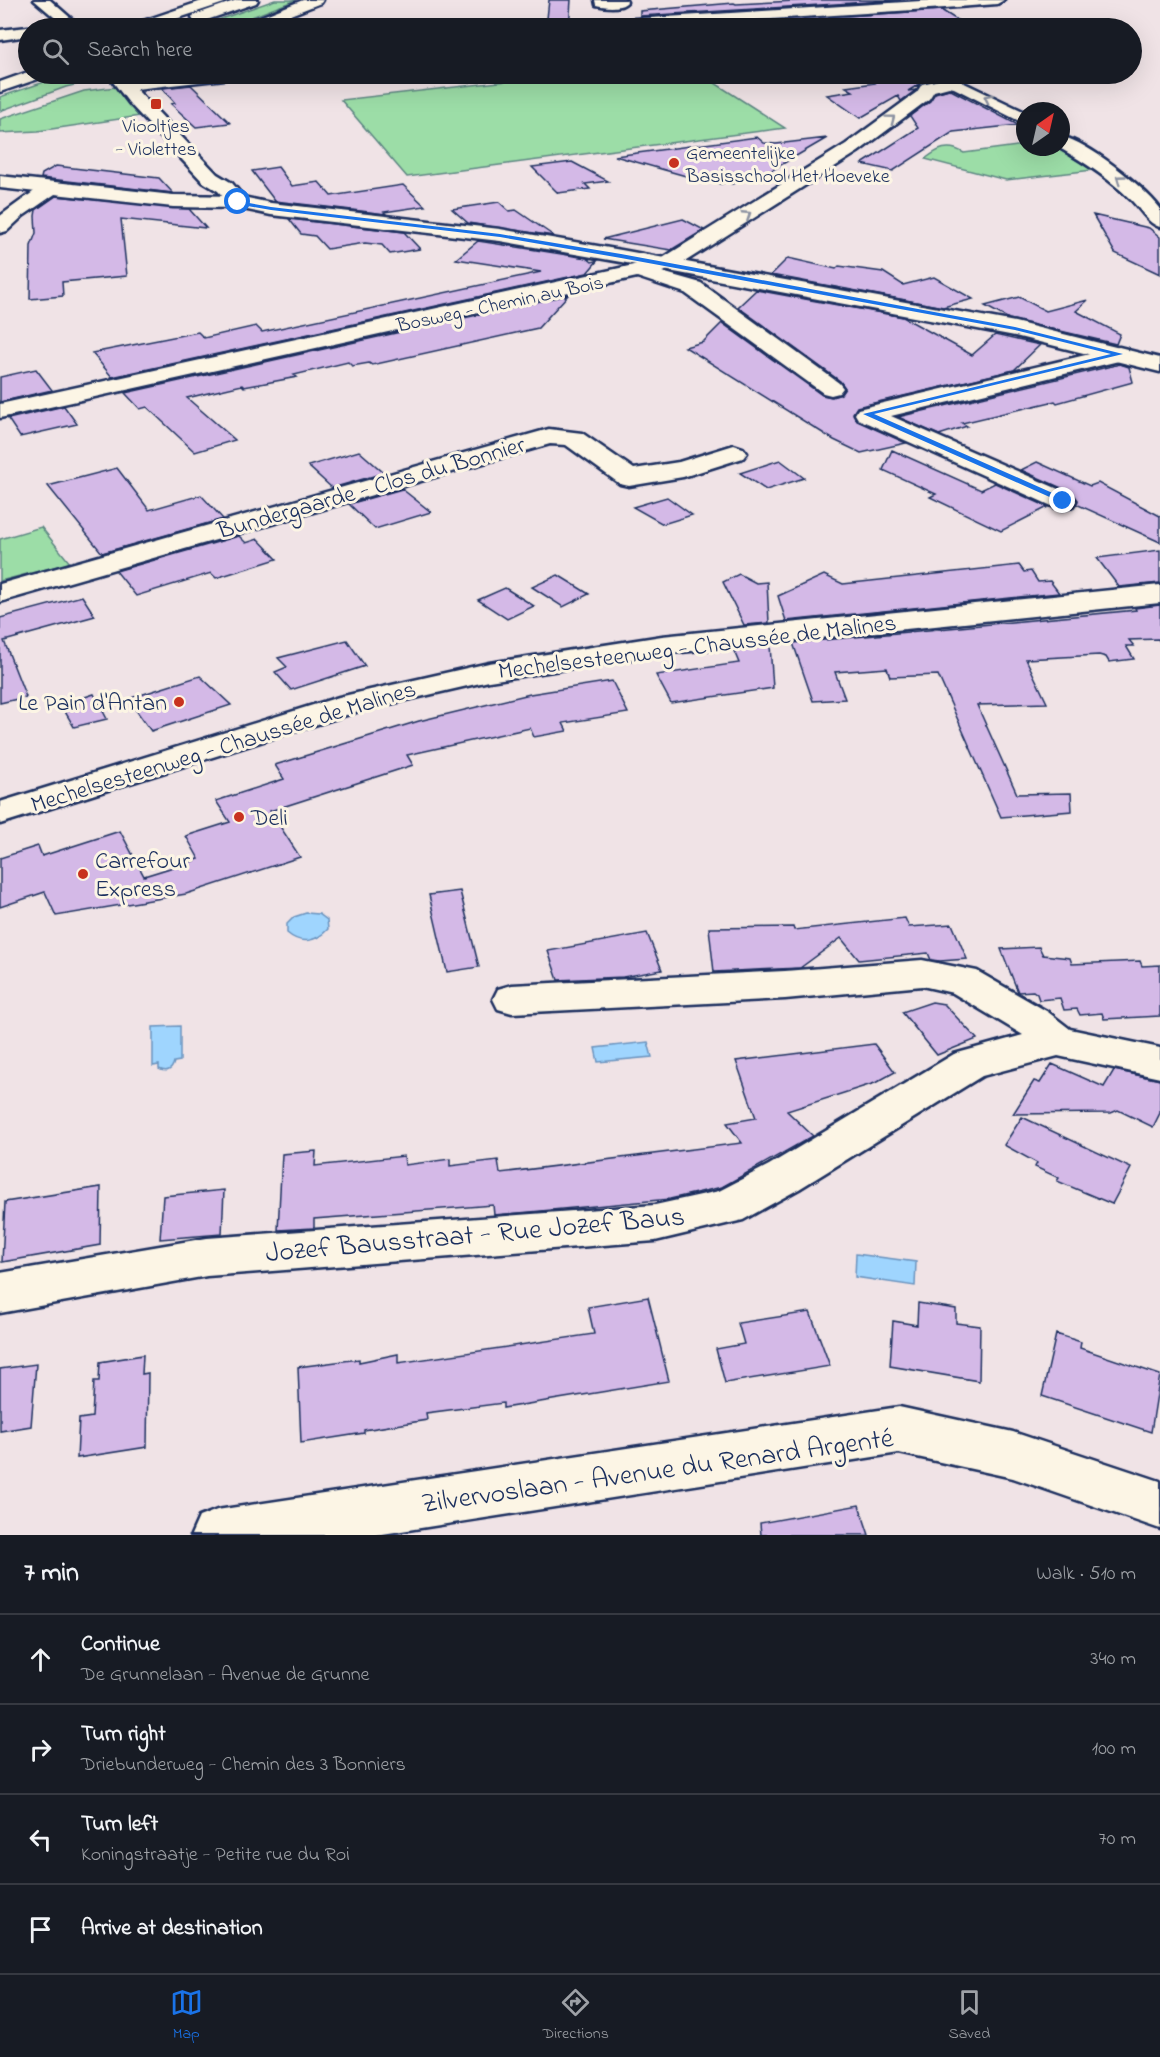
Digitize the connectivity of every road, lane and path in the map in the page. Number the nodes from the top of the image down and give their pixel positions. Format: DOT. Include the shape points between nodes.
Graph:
graph roads {
  1 [pos="41,0"];
  2 [pos="219,0"];
  3 [pos="251,0"];
  4 [pos="316,0"];
  5 [pos="997,0"];
  6 [pos="612,1"];
  7 [pos="888,4"];
  8 [pos="753,15"];
  9 [pos="62,18"];
  10 [pos="166,18"];
  11 [pos="198,18"];
  12 [pos="270,18"];
  13 [pos="633,18"];
  14 [pos="710,18"];
  15 [pos="756,18"];
  16 [pos="899,18"];
  17 [pos="18,33"];
  18 [pos="0,36"];
  19 [pos="18,68"];
  20 [pos="0,74"];
  21 [pos="18,81"];
  22 [pos="124,84"];
  23 [pos="934,84"];
  24 [pos="958,84"];
  25 [pos="0,87"];
  26 [pos="1016,114"];
  27 [pos="1070,146"];
  28 [pos="210,178"];
  29 [pos="0,182"];
  30 [pos="51,188"];
  31 [pos="217,201"];
  32 [pos="238,202"];
  33 [pos="1160,221"];
  34 [pos="0,227"];
  35 [pos="668,264"];
  36 [pos="642,272"];
  37 [pos="1119,354"];
  38 [pos="1160,365"];
  39 [pos="831,388"];
  40 [pos="0,411"];
  41 [pos="734,453"];
  42 [pos="1063,501"];
  43 [pos="0,593"];
  44 [pos="1160,594"];
  45 [pos="0,813"];
  46 [pos="512,999"];
  47 [pos="1058,1041"];
  48 [pos="1160,1063"];
  49 [pos="0,1293"];
  50 [pos="1160,1505"];
  51 [pos="217,1535"];
  1 -- 9 [label="main road"];
  2 -- 10 [label="main road"];
  3 -- 11 [label="main road"];
  4 -- 12 [label="main road"];
  5 -- 7 [label="main road"];
  6 -- 13 [label="main road"];
  7 -- 8 [label="main road"];
  7 -- 16 [label="main road"];
  8 -- 14 [label="main road"];
  8 -- 15 [label="main road"];
  17 -- 18 [label="main road"];
  19 -- 20 [label="main road"];
  21 -- 25 [label="main road"];
  22 -- 28 [label="main road"];
  35 -- 23 [label="main road, Bosweg - Chemin au Bois, one-way" via="852,148"];
  26 -- 24 [label="main road, one-way"];
  33 -- 27 [label="main road, one-way" via="1128,185"];
  28 -- 31 [label="main road"];
  28 -- 32 [label="main road"];
  29 -- 30 [label="main road"];
  30 -- 31 [label="main road" via="172,201"];
  30 -- 34 [label="main road"];
  31 -- 32 [label="main road"];
  32 -- 35 [label="main road" via="500,235"];
  35 -- 36 [label="main road, Bosweg - Chemin au Bois"];
  35 -- 37 [label="main road" via="1015,328"];
  36 -- 39 [label="main road" via="693,288"];
  36 -- 40 [label="main road, Bosweg - Chemin au Bois"];
  37 -- 38 [label="main road"];
  37 -- 42 [label="main road" via="867,414"];
  41 -- 43 [label="main road, Bundergaarde - Clos du Bonnier" via="683,469 629,478 573,438 549,436"];
  44 -- 45 [label="main road, Mechelsesteenweg - Chaussée de Malines" via="652,647 489,672 350,704"];
  46 -- 47 [label="main road" via="785,986 922,973 963,981 1034,1022"];
  47 -- 48 [label="main road, Jozef Bausstraat - Rue Jozef Baus"];
  47 -- 49 [label="main road, Jozef Bausstraat - Rue Jozef Baus" via="968,1065 728,1207 655,1222 207,1257"];
  50 -- 51 [label="main road, Zilvervoslaan - Avenue du Renard Argenté" via="1013,1455 899,1430"];
}
